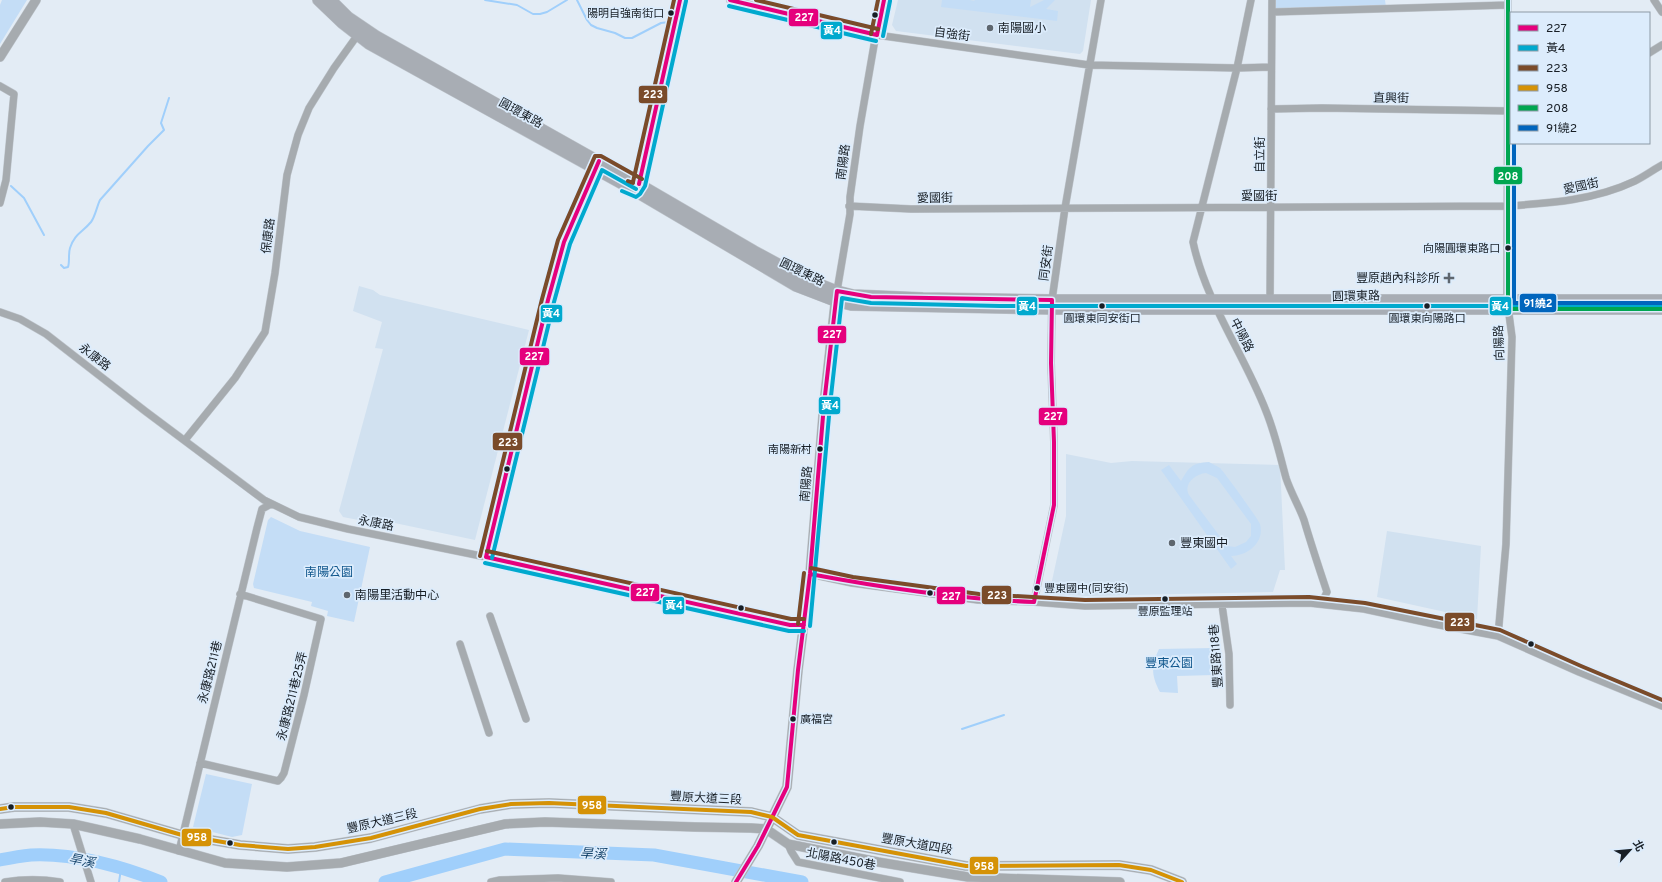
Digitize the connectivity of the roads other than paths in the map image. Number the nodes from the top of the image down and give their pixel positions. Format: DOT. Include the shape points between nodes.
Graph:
graph roads {
  1 [pos="36,0"];
  2 [pos="318,0"];
  3 [pos="331,0"];
  4 [pos="680,0"];
  5 [pos="730,0"];
  6 [pos="884,0"];
  7 [pos="1101,0"];
  8 [pos="1251,0"];
  9 [pos="1272,0"];
  10 [pos="1391,0"];
  11 [pos="1654,0"];
  12 [pos="1508,2"];
  13 [pos="1392,8"];
  14 [pos="1272,12"];
  15 [pos="1662,12"];
  16 [pos="360,31"];
  17 [pos="877,35"];
  18 [pos="1662,45"];
  19 [pos="1650,52"];
  20 [pos="0,57"];
  21 [pos="1089,65"];
  22 [pos="1271,67"];
  23 [pos="1236,68"];
  24 [pos="0,86"];
  25 [pos="1271,109"];
  26 [pos="1509,111"];
  27 [pos="597,165"];
  28 [pos="1662,165"];
  29 [pos="637,187"];
  30 [pos="0,203"];
  31 [pos="849,206"];
  32 [pos="1508,206"];
  33 [pos="1271,207"];
  34 [pos="1065,208"];
  35 [pos="1202,208"];
  36 [pos="836,296"];
  37 [pos="1662,300"];
  38 [pos="1507,304"];
  39 [pos="1052,305"];
  40 [pos="1270,305"];
  41 [pos="1215,306"];
  42 [pos="1662,309"];
  43 [pos="0,312"];
  44 [pos="185,440"];
  45 [pos="271,504"];
  46 [pos="486,556"];
  47 [pos="810,574"];
  48 [pos="240,594"];
  49 [pos="1034,602"];
  50 [pos="1222,604"];
  51 [pos="1321,604"];
  52 [pos="490,616"];
  53 [pos="804,625"];
  54 [pos="1498,636"];
  55 [pos="460,644"];
  56 [pos="1230,705"];
  57 [pos="1662,706"];
  58 [pos="526,719"];
  59 [pos="489,733"];
  60 [pos="200,763"];
  61 [pos="0,809"];
  62 [pos="772,817"];
  63 [pos="0,824"];
  64 [pos="72,824"];
  65 [pos="766,829"];
  66 [pos="182,835"];
  67 [pos="788,844"];
  68 [pos="179,851"];
  69 [pos="5,882"];
  70 [pos="60,882"];
  71 [pos="91,882"];
  72 [pos="491,882"];
  73 [pos="610,882"];
  74 [pos="736,882"];
  75 [pos="900,882"];
  76 [pos="1120,882"];
  77 [pos="1182,882"];
  1 -- 20 [label="street"];
  2 -- 16 [label="main road, 圓環東路"];
  3 -- 16 [label="main road, 圓環東路"];
  4 -- 29 [label="street"];
  5 -- 17 [label="street, 自強街"];
  6 -- 17 [label="street, 南陽路"];
  7 -- 21 [label="street, 同安街"];
  8 -- 23 [label="street, 中陽路"];
  9 -- 14 [label="street, 自立街"];
  10 -- 13 [label="street"];
  11 -- 15 [label="street"];
  12 -- 13 [label="street"];
  12 -- 26 [label="street, 向陽路"];
  13 -- 14 [label="street"];
  14 -- 22 [label="street, 自立街"];
  16 -- 27 [label="main road, 圓環東路" via="369,44"];
  16 -- 44 [label="street, 保康路" via="309,108 298,135 287,175 265,332 235,378"];
  17 -- 21 [label="street, 自強街"];
  17 -- 31 [label="street, 南陽路" via="860,126"];
  18 -- 19 [label="street"];
  21 -- 23 [label="street, 自強街"];
  21 -- 34 [label="street, 同安街"];
  22 -- 23 [label="street, 自強街"];
  22 -- 25 [label="street, 自立街"];
  23 -- 35 [label="street, 中陽路"];
  24 -- 30 [label="street" via="14,94 6,180"];
  25 -- 26 [label="street, 直興街"];
  25 -- 33 [label="street, 自立街"];
  26 -- 32 [label="street, 向陽路"];
  27 -- 29 [label="main road, 圓環東路"];
  27 -- 46 [label="street" via="564,242"];
  28 -- 32 [label="street, 愛國街" via="1636,181 1578,200"];
  29 -- 36 [label="main road, 圓環東路" via="796,286"];
  31 -- 34 [label="street, 愛國街" via="911,209"];
  31 -- 36 [label="street, 南陽路" via="850,214"];
  32 -- 33 [label="street, 愛國街"];
  32 -- 38 [label="street, 向陽路"];
  33 -- 35 [label="street, 愛國街"];
  33 -- 40 [label="street, 自立街"];
  34 -- 35 [label="street, 愛國街"];
  34 -- 39 [label="street, 同安街"];
  35 -- 41 [label="street, 中陽路" via="1192,242"];
  36 -- 39 [label="main road, 圓環東路"];
  36 -- 47 [label="street, 南陽路"];
  37 -- 38 [label="main road, 圓環東路"];
  38 -- 40 [label="main road, 圓環東路"];
  38 -- 42 [label="main road, 圓環東路"];
  38 -- 54 [label="street, 向陽路" via="1512,337 1506,544"];
  39 -- 41 [label="main road, 圓環東路"];
  39 -- 49 [label="street, 同安街" via="1054,505"];
  40 -- 41 [label="main road, 圓環東路"];
  41 -- 51 [label="street, 中陽路" via="1266,411 1290,490 1304,520 1327,592"];
  43 -- 44 [label="street, 永康路" via="20,319 46,334"];
  44 -- 45 [label="street, 永康路"];
  45 -- 46 [label="street, 永康路" via="299,517 348,529"];
  45 -- 48 [label="street, 永康路211巷" via="262,509"];
  46 -- 53 [label="street, 永康路" via="782,624"];
  47 -- 49 [label="street" via="852,583 978,600"];
  47 -- 53 [label="street, 南陽路"];
  48 -- 60 [label="street, 永康路211巷"];
  48 -- 60 [label="street, 永康路211巷25弄" via="321,619 304,695 284,773 278,781"];
  49 -- 50 [label="street" via="1085,606"];
  50 -- 51 [label="street"];
  50 -- 56 [label="street, 豐東路118巷" via="1229,654"];
  51 -- 54 [label="street" via="1364,609"];
  52 -- 58 [label="street"];
  53 -- 62 [label="street, 南陽路" via="787,787"];
  54 -- 57 [label="street"];
  55 -- 59 [label="street"];
  60 -- 66 [label="street, 永康路211巷"];
  61 -- 66 [label="street, 豐原大道三段" via="22,806 70,807 106,813"];
  62 -- 65 [label="street, 南陽路"];
  62 -- 66 [label="street, 豐原大道三段" via="751,812 549,803 511,804 480,809 371,838 315,847 288,849 240,845"];
  62 -- 77 [label="street, 豐原大道四段" via="798,835 966,866 1119,865 1151,870"];
  63 -- 64 [label="street"];
  64 -- 68 [label="street"];
  64 -- 71 [label="street"];
  65 -- 67 [label="street, 豐原大道四段"];
  65 -- 68 [label="street" via="545,822 505,824 341,862 287,867 225,863"];
  65 -- 74 [label="street, 南陽路"];
  66 -- 68 [label="street, 永康路211巷"];
  67 -- 75 [label="street, 北陽路450巷" via="798,862"];
  67 -- 76 [label="street, 豐原大道四段" via="968,877"];
  69 -- 70 [label="street"];
  72 -- 73 [label="street" via="558,878"];
}
